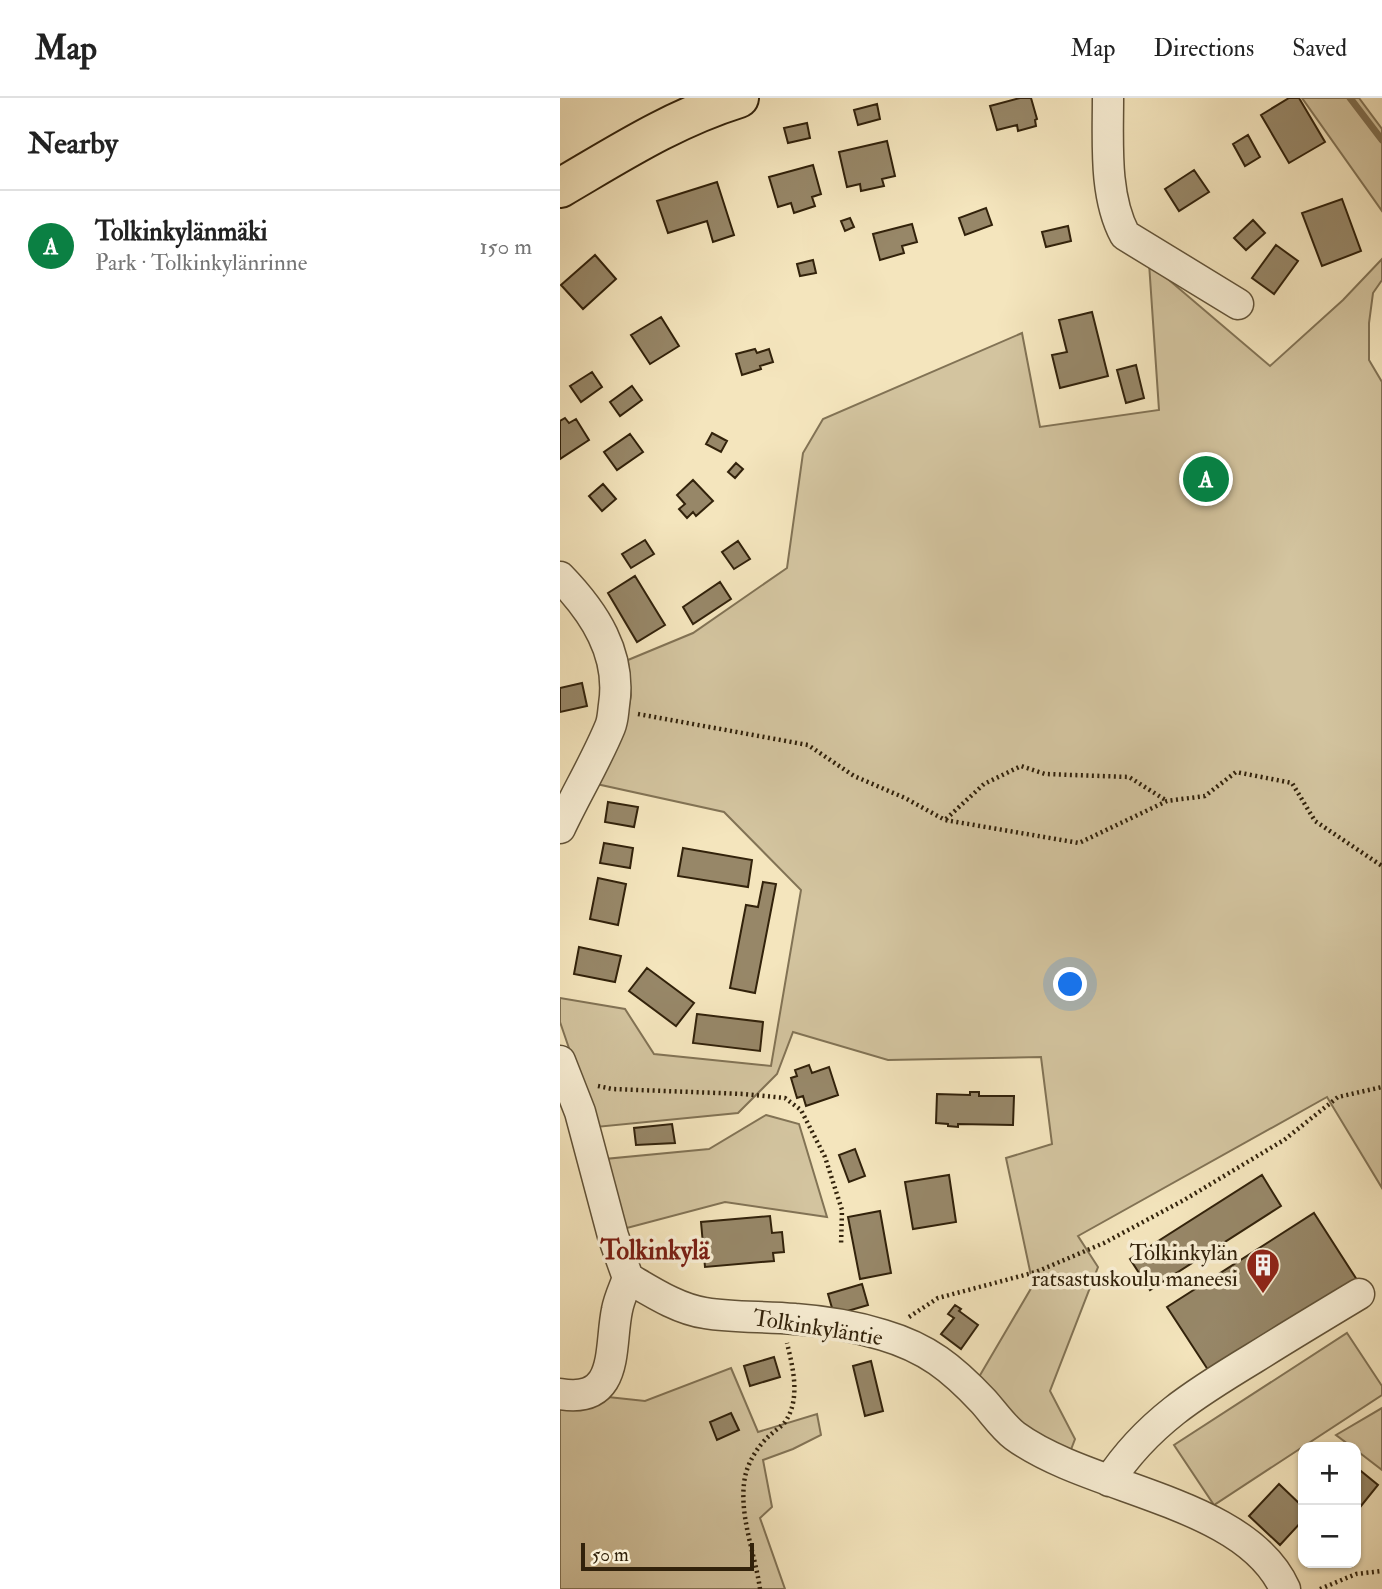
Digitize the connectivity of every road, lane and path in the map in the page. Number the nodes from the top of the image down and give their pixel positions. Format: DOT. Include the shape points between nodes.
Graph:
graph roads {
  1 [pos="739,98"];
  2 [pos="1108,98"];
  3 [pos="560,188"];
  4 [pos="1238,304"];
  5 [pos="560,577"];
  6 [pos="613,710"];
  7 [pos="1167,801"];
  8 [pos="945,820"];
  9 [pos="560,828"];
  10 [pos="1382,866"];
  11 [pos="563,1069"];
  12 [pos="1382,1087"];
  13 [pos="841,1246"];
  14 [pos="628,1278"];
  15 [pos="1359,1294"];
  16 [pos="782,1318"];
  17 [pos="881,1334"];
  18 [pos="560,1394"];
  19 [pos="1109,1481"];
  20 [pos="1382,1571"];
  21 [pos="760,1589"];
  22 [pos="1285,1589"];
  23 [pos="1320,1589"];
  1 -- 3 [label="main road" via="646,136"];
  2 -- 4 [label="street" via="1110,179 1116,218 1125,235"];
  5 -- 6 [label="street" via="583,600 603,635 614,663"];
  6 -- 8 [label="path" via="808,745 854,776"];
  6 -- 9 [label="street" via="611,724"];
  7 -- 8 [label="path" via="1079,843"];
  7 -- 8 [label="path" via="1129,777 1045,774 1021,766 984,784"];
  7 -- 10 [label="path" via="1205,796 1236,772 1292,783 1315,821"];
  11 -- 13 [label="path" via="611,1089 785,1098 801,1110 825,1157 842,1210"];
  11 -- 14 [label="street"];
  12 -- 17 [label="path" via="1338,1097 1284,1140 1104,1242 1036,1272 938,1298"];
  14 -- 16 [label="street, Tolkinkyläntie" via="703,1313"];
  14 -- 18 [label="street" via="617,1309 611,1363 602,1382 593,1392"];
  15 -- 19 [label="street" via="1170,1413 1125,1456"];
  16 -- 17 [label="street, Tolkinkyläntie"];
  16 -- 21 [label="path" via="795,1389 791,1408 785,1423 755,1453 745,1475 743,1504"];
  17 -- 19 [label="street, Tolkinkyläntie" via="942,1361 1013,1434 1038,1451"];
  19 -- 22 [label="street, Tolkinkyläntie" via="1222,1524 1270,1564"];
  20 -- 23 [label="path" via="1356,1574"];
}
